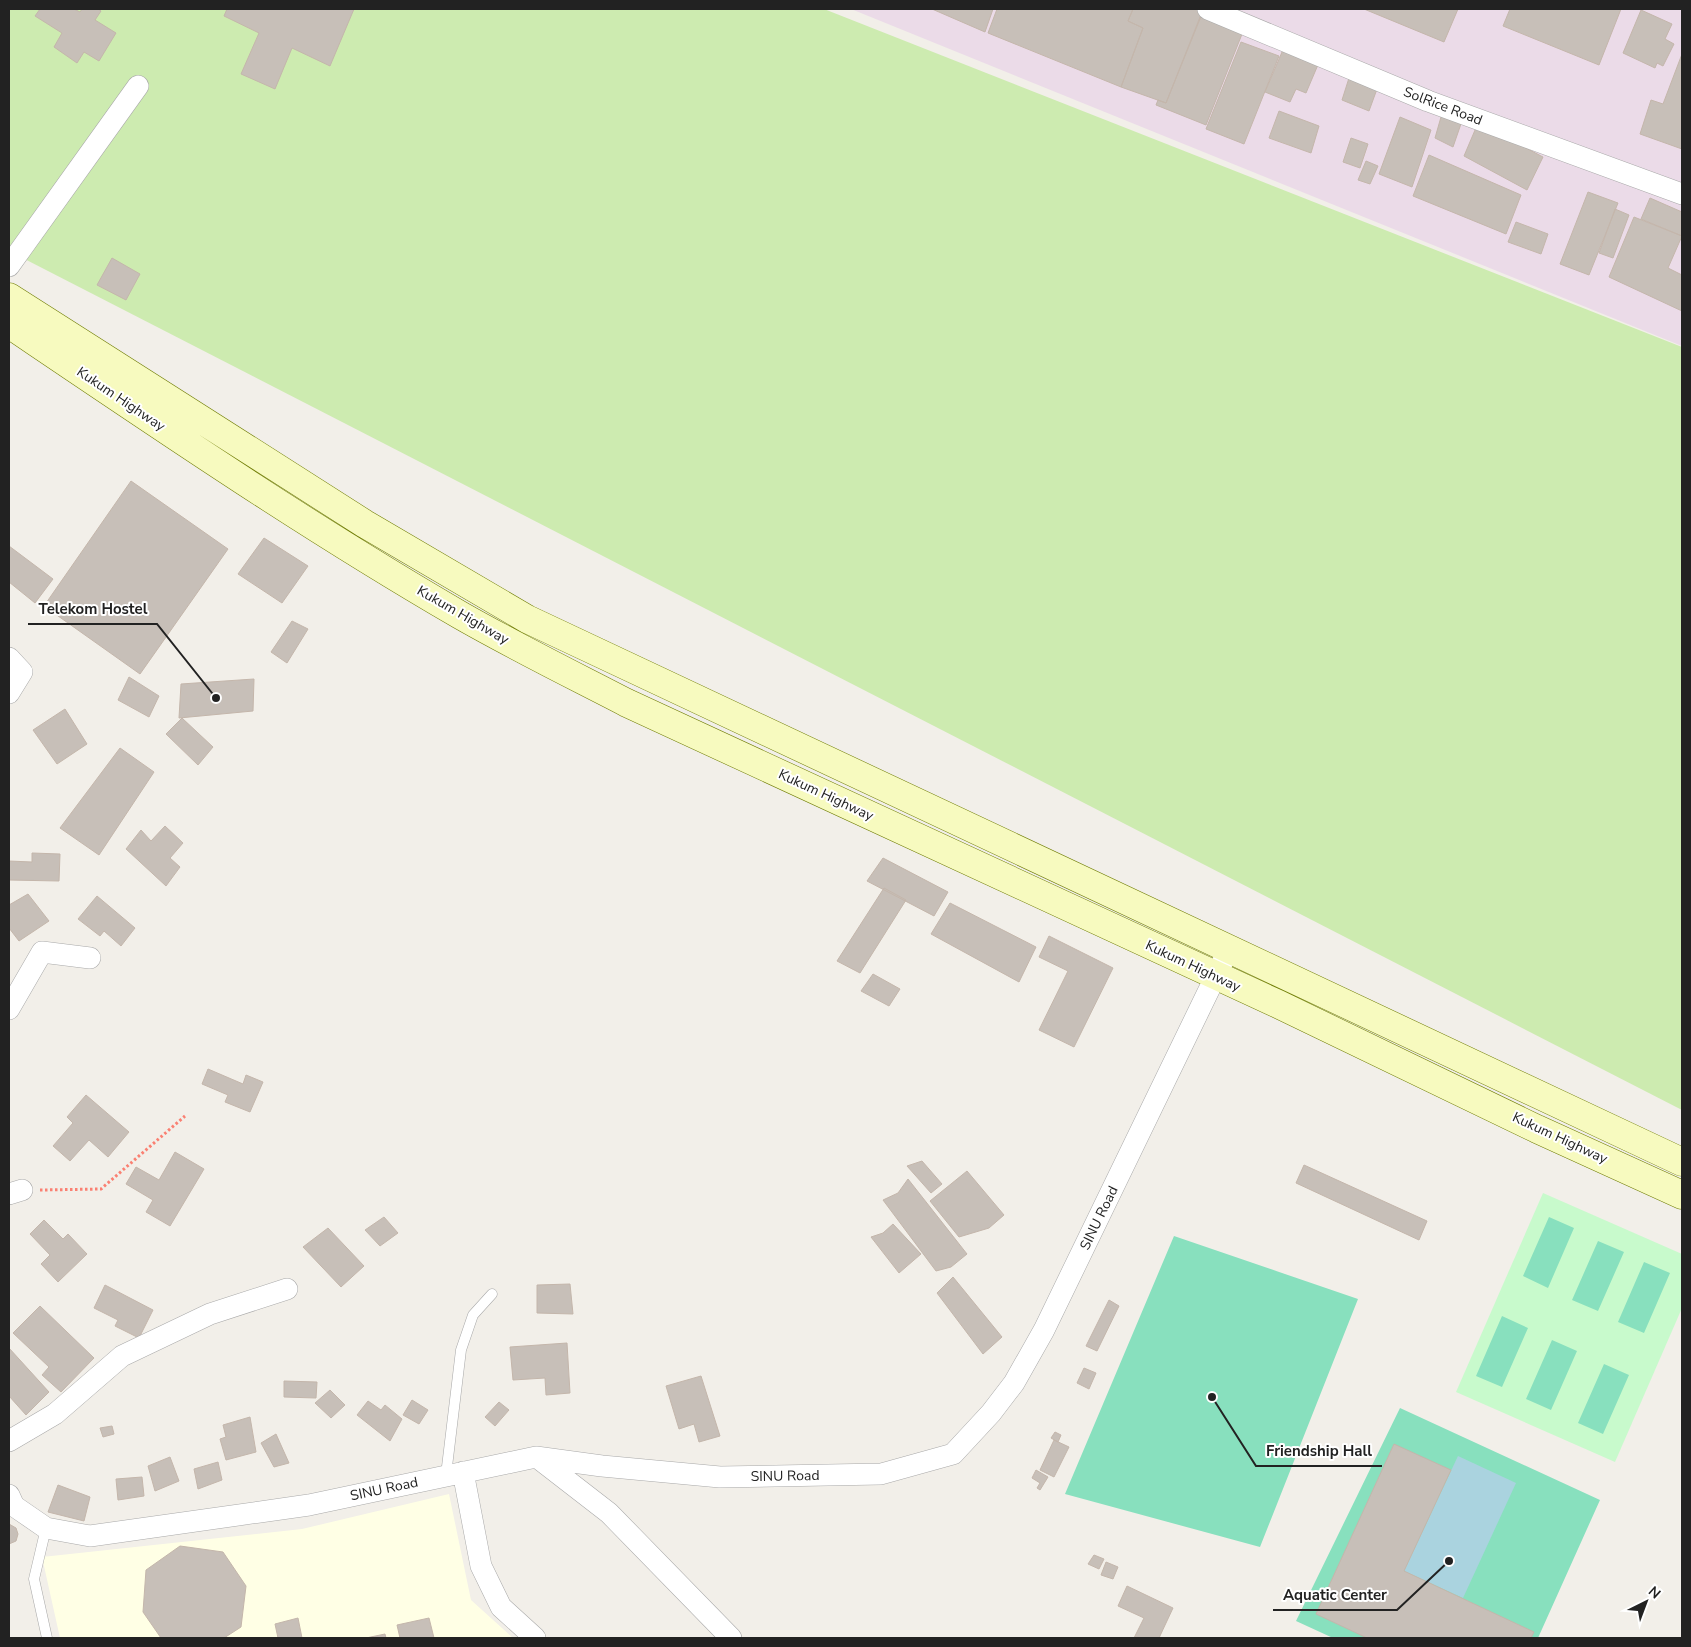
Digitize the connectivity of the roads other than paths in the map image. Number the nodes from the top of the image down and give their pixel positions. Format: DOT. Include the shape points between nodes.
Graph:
graph roads {
  1 [pos="1208,9"];
  2 [pos="138,86"];
  3 [pos="1682,194"];
  4 [pos="9,266"];
  5 [pos="9,296"];
  6 [pos="9,324"];
  7 [pos="9,658"];
  8 [pos="9,693"];
  9 [pos="1228,950"];
  10 [pos="90,958"];
  11 [pos="1217,977"];
  12 [pos="9,1009"];
  13 [pos="1682,1162"];
  14 [pos="1682,1195"];
  15 [pos="288,1289"];
  16 [pos="492,1294"];
  17 [pos="9,1441"];
  18 [pos="536,1457"];
  19 [pos="455,1474"];
  20 [pos="9,1495"];
  21 [pos="46,1528"];
  22 [pos="47,1638"];
  23 [pos="534,1638"];
  24 [pos="731,1638"];
  1 -- 3 [label="street, SolRice Road" via="1428,101"];
  2 -- 4 [label="street"];
  5 -- 9 [label="main road, Kukum Highway" via="365,524 527,619"];
  6 -- 11 [label="main road, Kukum Highway" via="286,508 452,610 539,658 627,703"];
  7 -- 8 [label="street" via="22,672"];
  9 -- 11 [label="street, SINU Road"];
  9 -- 13 [label="main road, Kukum Highway"];
  10 -- 12 [label="street" via="42,952"];
  11 -- 14 [label="main road, Kukum Highway"];
  11 -- 18 [label="street, SINU Road" via="1044,1330 1014,1383 953,1454 881,1474 720,1478"];
  15 -- 17 [label="street" via="210,1314 122,1356 55,1414"];
  16 -- 19 [label="lane" via="473,1316 461,1350"];
  18 -- 19 [label="street, SINU Road"];
  18 -- 24 [label="street" via="609,1513"];
  19 -- 21 [label="street, SINU Road" via="310,1505 90,1536"];
  19 -- 23 [label="street" via="481,1566 501,1607"];
  20 -- 21 [label="street, SINU Road" via="14,1506"];
  21 -- 22 [label="lane" via="34,1579"];
}
